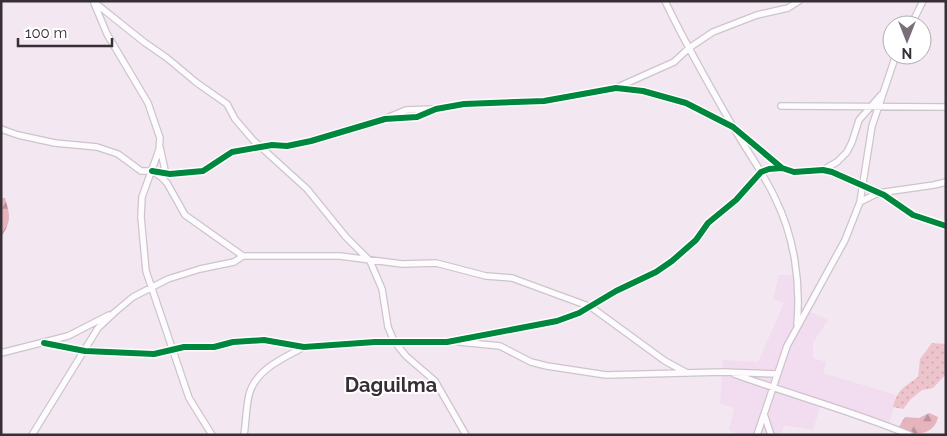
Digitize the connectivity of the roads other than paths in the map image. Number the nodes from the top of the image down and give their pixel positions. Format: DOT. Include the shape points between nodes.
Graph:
graph roads {
  1 [pos="665,1"];
  2 [pos="799,1"];
  3 [pos="923,1"];
  4 [pos="94,2"];
  5 [pos="916,15"];
  6 [pos="689,48"];
  7 [pos="893,65"];
  8 [pos="616,88"];
  9 [pos="883,93"];
  10 [pos="781,106"];
  11 [pos="869,107"];
  12 [pos="878,107"];
  13 [pos="946,107"];
  14 [pos="733,126"];
  15 [pos="1,129"];
  16 [pos="160,144"];
  17 [pos="260,148"];
  18 [pos="782,168"];
  19 [pos="823,170"];
  20 [pos="152,171"];
  21 [pos="761,172"];
  22 [pos="165,173"];
  23 [pos="946,182"];
  24 [pos="863,186"];
  25 [pos="170,189"];
  26 [pos="878,193"];
  27 [pos="860,202"];
  28 [pos="946,226"];
  29 [pos="243,256"];
  30 [pos="370,261"];
  31 [pos="153,286"];
  32 [pos="591,307"];
  33 [pos="115,312"];
  34 [pos="797,328"];
  35 [pos="44,342"];
  36 [pos="394,342"];
  37 [pos="447,342"];
  38 [pos="304,347"];
  39 [pos="173,350"];
  40 [pos="84,351"];
  41 [pos="1,353"];
  42 [pos="687,373"];
  43 [pos="729,373"];
  44 [pos="777,374"];
  45 [pos="772,388"];
  46 [pos="764,414"];
  47 [pos="32,435"];
  48 [pos="212,435"];
  49 [pos="244,435"];
  50 [pos="466,435"];
  51 [pos="757,435"];
  52 [pos="771,435"];
  53 [pos="910,435"];
  1 -- 6 [label="street"];
  2 -- 6 [label="street" via="788,8 735,22"];
  3 -- 5 [label="street"];
  4 -- 16 [label="street" via="107,34 148,103"];
  4 -- 17 [label="street" via="228,104 235,119"];
  6 -- 8 [label="street" via="674,62"];
  6 -- 14 [label="street"];
  7 -- 9 [label="street"];
  8 -- 14 [label="street" via="643,91 686,103"];
  8 -- 17 [label="street" via="544,101 464,104 436,109 417,117 385,119 311,141"];
  9 -- 11 [label="street"];
  9 -- 12 [label="street"];
  10 -- 11 [label="street"];
  11 -- 12 [label="street"];
  11 -- 19 [label="street" via="859,120 847,152"];
  12 -- 13 [label="street"];
  12 -- 24 [label="street"];
  14 -- 18 [label="street"];
  14 -- 21 [label="street"];
  15 -- 20 [label="street" via="55,143 97,147 118,154 141,170"];
  16 -- 20 [label="street"];
  16 -- 22 [label="street"];
  17 -- 22 [label="street" via="232,152 203,170"];
  17 -- 30 [label="street" via="307,189"];
  18 -- 19 [label="street" via="794,172"];
  18 -- 21 [label="street"];
  19 -- 24 [label="street"];
  20 -- 22 [label="street"];
  20 -- 25 [label="street"];
  20 -- 31 [label="street" via="142,197 141,217 146,271"];
  21 -- 32 [label="street" via="672,261"];
  21 -- 34 [label="street" via="776,200 794,258 800,300"];
  22 -- 25 [label="street"];
  23 -- 26 [label="street"];
  24 -- 26 [label="street"];
  24 -- 27 [label="street"];
  25 -- 29 [label="street" via="185,215"];
  26 -- 27 [label="street"];
  26 -- 28 [label="street" via="913,215"];
  27 -- 34 [label="street" via="846,240"];
  29 -- 30 [label="street" via="340,256"];
  29 -- 31 [label="street" via="234,262 200,268"];
  30 -- 32 [label="street" via="436,263 486,276 512,278"];
  30 -- 36 [label="street" via="382,289 388,327"];
  31 -- 33 [label="street"];
  31 -- 39 [label="street"];
  32 -- 37 [label="street" via="557,321"];
  32 -- 42 [label="street" via="665,361"];
  33 -- 35 [label="street" via="68,336"];
  33 -- 40 [label="street" via="98,328"];
  34 -- 44 [label="street"];
  35 -- 40 [label="street"];
  35 -- 41 [label="street"];
  36 -- 37 [label="street"];
  36 -- 38 [label="street"];
  36 -- 50 [label="street" via="435,381"];
  37 -- 42 [label="street" via="500,346 531,362 606,375"];
  38 -- 39 [label="street" via="264,340"];
  38 -- 49 [label="street" via="278,360 253,384"];
  39 -- 40 [label="street" via="154,354"];
  39 -- 48 [label="street" via="189,398"];
  40 -- 47 [label="street"];
  42 -- 43 [label="street"];
  43 -- 44 [label="street"];
  43 -- 45 [label="street"];
  44 -- 45 [label="street"];
  45 -- 46 [label="street"];
  45 -- 53 [label="street"];
  46 -- 51 [label="street"];
  46 -- 52 [label="street"];
}
